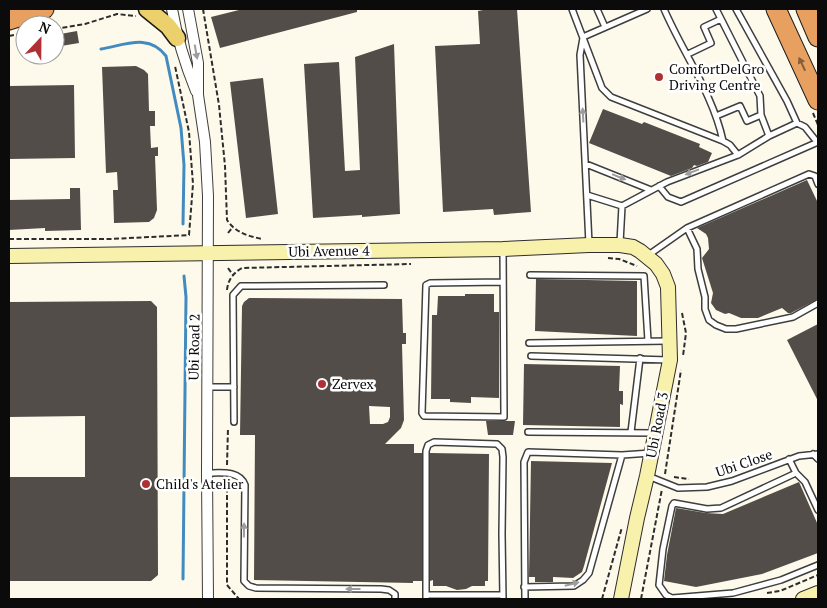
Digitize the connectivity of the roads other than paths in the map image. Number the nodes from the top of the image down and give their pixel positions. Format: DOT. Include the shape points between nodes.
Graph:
graph roads {
  1 [pos="27,9"];
  2 [pos="44,9"];
  3 [pos="172,9"];
  4 [pos="188,9"];
  5 [pos="572,9"];
  6 [pos="597,9"];
  7 [pos="646,9"];
  8 [pos="664,9"];
  9 [pos="716,9"];
  10 [pos="736,9"];
  11 [pos="776,9"];
  12 [pos="806,9"];
  13 [pos="9,11"];
  14 [pos="636,11"];
  15 [pos="143,13"];
  16 [pos="721,19"];
  17 [pos="9,20"];
  18 [pos="605,28"];
  19 [pos="583,37"];
  20 [pos="818,37"];
  21 [pos="177,38"];
  22 [pos="688,54"];
  23 [pos="198,95"];
  24 [pos="818,100"];
  25 [pos="761,115"];
  26 [pos="716,116"];
  27 [pos="796,123"];
  28 [pos="769,136"];
  29 [pos="723,141"];
  30 [pos="818,142"];
  31 [pos="738,154"];
  32 [pos="586,164"];
  33 [pos="818,184"];
  34 [pos="659,186"];
  35 [pos="652,190"];
  36 [pos="587,195"];
  37 [pos="622,206"];
  38 [pos="688,228"];
  39 [pos="589,245"];
  40 [pos="620,245"];
  41 [pos="503,248"];
  42 [pos="209,254"];
  43 [pos="9,256"];
  44 [pos="647,256"];
  45 [pos="530,275"];
  46 [pos="504,282"];
  47 [pos="384,285"];
  48 [pos="818,303"];
  49 [pos="648,341"];
  50 [pos="669,341"];
  51 [pos="529,343"];
  52 [pos="530,356"];
  53 [pos="640,358"];
  54 [pos="670,360"];
  55 [pos="234,387"];
  56 [pos="207,388"];
  57 [pos="234,422"];
  58 [pos="528,432"];
  59 [pos="631,432"];
  60 [pos="656,433"];
  61 [pos="651,453"];
  62 [pos="816,454"];
  63 [pos="622,455"];
  64 [pos="789,460"];
  65 [pos="818,460"];
  66 [pos="207,473"];
  67 [pos="796,473"];
  68 [pos="648,476"];
  69 [pos="818,510"];
  70 [pos="818,565"];
  71 [pos="524,586"];
  72 [pos="818,593"];
  73 [pos="426,597"];
  74 [pos="503,597"];
  75 [pos="208,599"];
  76 [pos="395,599"];
  77 [pos="525,599"];
  78 [pos="621,599"];
  79 [pos="803,599"];
  1 -- 13 [label="main road"];
  2 -- 17 [label="highway"];
  3 -- 21 [label="street, Ubi Road 2"];
  4 -- 23 [label="street, Ubi Road 2, one-way" via="198,63"];
  5 -- 19 [label="lane"];
  6 -- 18 [label="lane"];
  7 -- 14 [label="lane"];
  8 -- 22 [label="lane"];
  9 -- 16 [label="lane"];
  10 -- 27 [label="lane"];
  24 -- 11 [label="highway, one-way"];
  12 -- 20 [label="highway"];
  14 -- 18 [label="lane"];
  15 -- 21 [label="main road" via="168,26"];
  16 -- 22 [label="lane" via="704,27 711,43"];
  16 -- 25 [label="lane" via="760,96"];
  18 -- 19 [label="lane"];
  19 -- 29 [label="lane" via="602,88 611,97"];
  32 -- 19 [label="lane, one-way" via="580,55"];
  21 -- 23 [label="street, Ubi Road 2"];
  22 -- 26 [label="lane"];
  23 -- 42 [label="street, Ubi Road 2" via="206,142"];
  25 -- 26 [label="lane" via="747,121 740,106"];
  25 -- 28 [label="lane"];
  26 -- 29 [label="lane"];
  27 -- 28 [label="lane"];
  27 -- 30 [label="lane" via="805,127"];
  28 -- 31 [label="lane"];
  29 -- 31 [label="lane"];
  30 -- 34 [label="lane" via="681,202 668,197"];
  31 -- 34 [label="lane, one-way"];
  32 -- 35 [label="lane, one-way"];
  32 -- 36 [label="lane"];
  33 -- 38 [label="lane" via="815,176 810,174"];
  34 -- 35 [label="lane"];
  35 -- 37 [label="lane"];
  36 -- 37 [label="lane"];
  36 -- 39 [label="lane"];
  37 -- 40 [label="lane"];
  38 -- 44 [label="lane"];
  38 -- 48 [label="lane" via="697,249 705,309 709,320 716,326 736,329 793,317"];
  39 -- 40 [label="street, Ubi Avenue 4"];
  39 -- 41 [label="street, Ubi Avenue 4"];
  40 -- 44 [label="street, Ubi Avenue 4" via="633,247"];
  41 -- 42 [label="street, Ubi Avenue 4"];
  41 -- 46 [label="lane"];
  42 -- 43 [label="street, Ubi Avenue 4"];
  42 -- 56 [label="street, Ubi Road 2"];
  44 -- 50 [label="street, Ubi Road 3" via="663,274 668,288"];
  45 -- 49 [label="lane" via="644,276"];
  46 -- 46 [label="lane" via="426,285 424,416 504,417"];
  47 -- 55 [label="lane" via="241,286 233,295"];
  49 -- 50 [label="lane"];
  49 -- 51 [label="lane"];
  50 -- 54 [label="street, Ubi Road 3"];
  52 -- 53 [label="lane"];
  53 -- 54 [label="lane"];
  53 -- 59 [label="lane"];
  54 -- 60 [label="street, Ubi Road 3"];
  55 -- 56 [label="lane"];
  55 -- 57 [label="lane"];
  56 -- 66 [label="street, Ubi Road 2"];
  58 -- 59 [label="lane"];
  59 -- 60 [label="lane"];
  60 -- 61 [label="street, Ubi Road 3"];
  61 -- 63 [label="lane"];
  61 -- 68 [label="street, Ubi Road 3"];
  62 -- 64 [label="lane, Ubi Close"];
  62 -- 65 [label="lane"];
  71 -- 63 [label="lane, one-way" via="574,586 583,580 588,573"];
  63 -- 71 [label="lane" via="533,451 525,456"];
  64 -- 67 [label="lane"];
  64 -- 68 [label="lane, Ubi Close" via="732,482 707,487 678,488"];
  66 -- 75 [label="street, Ubi Road 2"];
  76 -- 66 [label="lane, one-way" via="390,590 381,588 249,586 244,581 243,479 226,473"];
  67 -- 69 [label="lane" via="805,482"];
  67 -- 70 [label="lane" via="721,508 707,509 674,502 663,549 659,586 672,598 733,593 781,580"];
  68 -- 78 [label="street, Ubi Road 3"];
  71 -- 77 [label="lane"];
  72 -- 79 [label="street"];
  73 -- 74 [label="lane"];
  73 -- 74 [label="lane" via="426,451 434,442 497,444 502,449"];
}
